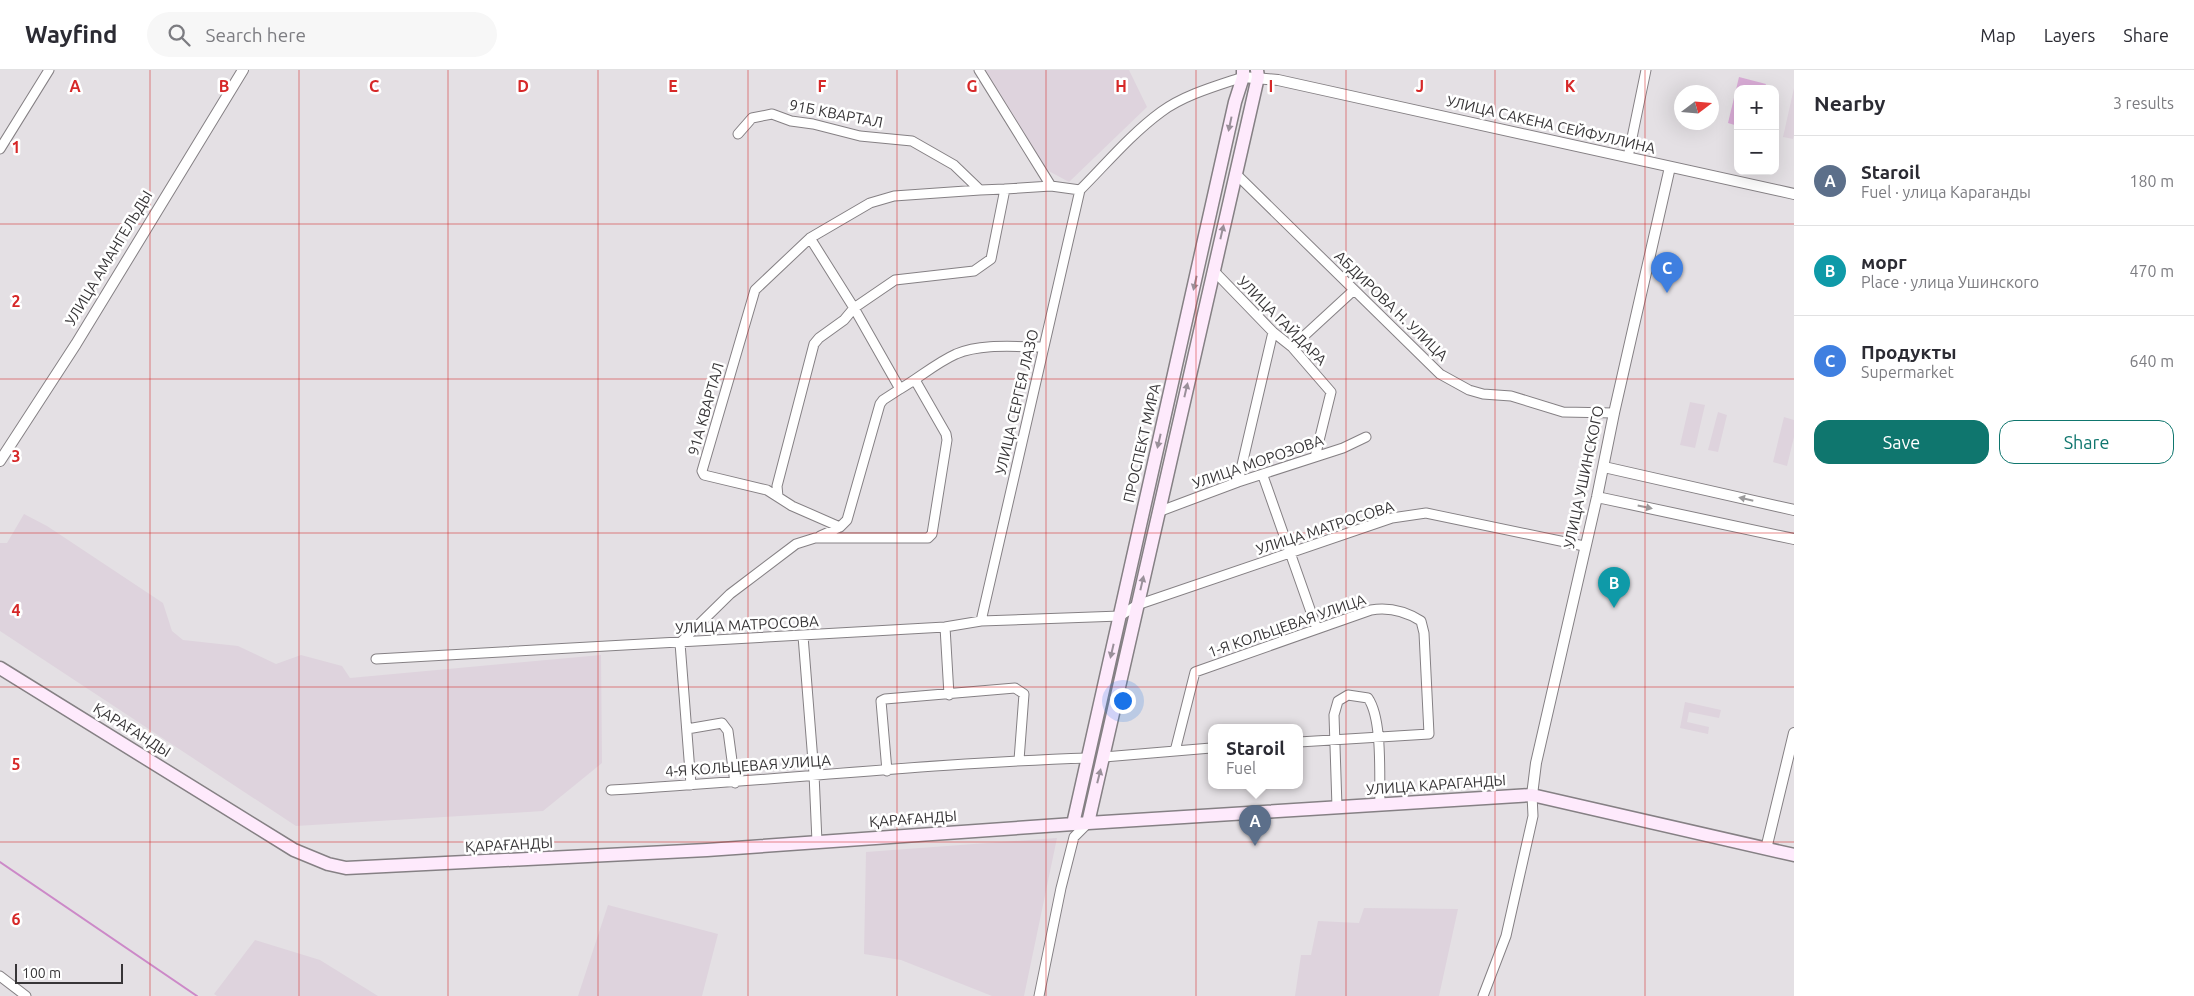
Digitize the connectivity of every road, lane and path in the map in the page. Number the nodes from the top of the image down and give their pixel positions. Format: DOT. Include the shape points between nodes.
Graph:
graph roads {
  1 [pos="49,70"];
  2 [pos="243,70"];
  3 [pos="979,70"];
  4 [pos="1646,70"];
  5 [pos="1243,74"];
  6 [pos="1258,74"];
  7 [pos="738,134"];
  8 [pos="0,149"];
  9 [pos="1628,157"];
  10 [pos="1670,167"];
  11 [pos="1236,174"];
  12 [pos="1051,186"];
  13 [pos="1005,189"];
  14 [pos="980,190"];
  15 [pos="1080,190"];
  16 [pos="1794,194"];
  17 [pos="810,238"];
  18 [pos="1213,270"];
  19 [pos="1354,290"];
  20 [pos="854,308"];
  21 [pos="1273,332"];
  22 [pos="1044,347"];
  23 [pos="1292,348"];
  24 [pos="915,380"];
  25 [pos="900,389"];
  26 [pos="1614,413"];
  27 [pos="1366,437"];
  28 [pos="1315,457"];
  29 [pos="0,461"];
  30 [pos="1604,467"];
  31 [pos="1263,476"];
  32 [pos="1238,482"];
  33 [pos="778,496"];
  34 [pos="1598,497"];
  35 [pos="1794,510"];
  36 [pos="1158,512"];
  37 [pos="840,527"];
  38 [pos="815,538"];
  39 [pos="1794,539"];
  40 [pos="1584,546"];
  41 [pos="1290,552"];
  42 [pos="1137,605"];
  43 [pos="1120,616"];
  44 [pos="981,621"];
  45 [pos="945,627"];
  46 [pos="1317,629"];
  47 [pos="803,636"];
  48 [pos="680,643"];
  49 [pos="376,659"];
  50 [pos="0,668"];
  51 [pos="949,695"];
  52 [pos="686,729"];
  53 [pos="1794,733"];
  54 [pos="1378,737"];
  55 [pos="1336,740"];
  56 [pos="1303,742"];
  57 [pos="1208,748"];
  58 [pos="1175,751"];
  59 [pos="1104,757"];
  60 [pos="1088,758"];
  61 [pos="1019,760"];
  62 [pos="887,771"];
  63 [pos="814,774"];
  64 [pos="735,783"];
  65 [pos="691,785"];
  66 [pos="611,790"];
  67 [pos="1532,795"];
  68 [pos="1380,804"];
  69 [pos="1337,807"];
  70 [pos="1088,823"];
  71 [pos="1074,830"];
  72 [pos="817,842"];
  73 [pos="1766,849"];
  74 [pos="1794,855"];
  75 [pos="0,976"];
  76 [pos="26,996"];
  77 [pos="1039,996"];
  78 [pos="1483,996"];
  1 -- 8 [label="street"];
  2 -- 29 [label="street, УЛИЦА АМАНГЕЛЬДЫ" via="76,344"];
  3 -- 12 [label="street"];
  4 -- 9 [label="street"];
  5 -- 6 [label="street, УЛИЦА САКЕНА СЕЙФУЛЛИНА"];
  5 -- 15 [label="street" via="1162,111"];
  5 -- 43 [label="main road, ПРОСПЕКТ МИРА, one-way"];
  6 -- 9 [label="street, УЛИЦА САКЕНА СЕЙФУЛЛИНА"];
  6 -- 11 [label="main road, ПРОСПЕКТ МИРА"];
  7 -- 14 [label="street, 91Б КВАРТАЛ" via="752,118 772,114 860,136 912,140 954,165"];
  9 -- 10 [label="street, УЛИЦА САКЕНА СЕЙФУЛЛИНА"];
  10 -- 16 [label="street, УЛИЦА САКЕНА СЕЙФУЛЛИНА"];
  10 -- 26 [label="street, УЛИЦА УШИНСКОГО"];
  18 -- 11 [label="main road, ПРОСПЕКТ МИРА, one-way"];
  11 -- 19 [label="street, АБДИРОВА Н. УЛИЦА"];
  12 -- 13 [label="street"];
  12 -- 15 [label="street"];
  13 -- 14 [label="street"];
  13 -- 20 [label="street" via="991,259 974,271 896,280"];
  14 -- 17 [label="street" via="886,198 870,203"];
  15 -- 22 [label="street, УЛИЦА СЕРГЕЯ ЛАЗО"];
  17 -- 20 [label="street"];
  17 -- 33 [label="street, 91А КВАРТАЛ" via="755,290 702,471 704,475 754,485"];
  18 -- 21 [label="street, УЛИЦА ГАЙДАРА"];
  36 -- 18 [label="main road, ПРОСПЕКТ МИРА, one-way"];
  19 -- 23 [label="street"];
  19 -- 26 [label="street, АБДИРОВА Н. УЛИЦА" via="1429,365 1469,390 1510,396 1564,412"];
  20 -- 25 [label="street"];
  20 -- 33 [label="street" via="814,344 777,486"];
  21 -- 23 [label="street, УЛИЦА ГАЙДАРА"];
  21 -- 32 [label="street"];
  22 -- 24 [label="street" via="970,350 950,357"];
  22 -- 44 [label="street, УЛИЦА СЕРГЕЯ ЛАЗО"];
  23 -- 28 [label="street, УЛИЦА ГАЙДАРА" via="1331,392"];
  24 -- 25 [label="street"];
  24 -- 38 [label="street" via="947,440 932,534 928,538"];
  25 -- 37 [label="street" via="880,404 847,520"];
  26 -- 30 [label="street, УЛИЦА УШИНСКОГО"];
  27 -- 28 [label="street, УЛИЦА МОРОЗОВА"];
  28 -- 31 [label="street, УЛИЦА МОРОЗОВА"];
  30 -- 34 [label="street, УЛИЦА УШИНСКОГО"];
  35 -- 30 [label="street, one-way"];
  31 -- 32 [label="street, УЛИЦА МОРОЗОВА"];
  31 -- 41 [label="street"];
  32 -- 36 [label="street, УЛИЦА МОРОЗОВА"];
  33 -- 37 [label="street"];
  34 -- 39 [label="street, one-way"];
  34 -- 40 [label="street, УЛИЦА УШИНСКОГО"];
  42 -- 36 [label="main road, ПРОСПЕКТ МИРА, one-way"];
  37 -- 38 [label="street"];
  38 -- 48 [label="street" via="796,544 766,566 730,594"];
  40 -- 41 [label="street, УЛИЦА МАТРОСОВА" via="1426,513 1392,518"];
  40 -- 67 [label="street, УЛИЦА УШИНСКОГО" via="1536,763"];
  41 -- 42 [label="street, УЛИЦА МАТРОСОВА"];
  41 -- 46 [label="street"];
  42 -- 43 [label="street, УЛИЦА МАТРОСОВА"];
  42 -- 59 [label="main road, ПРОСПЕКТ МИРА"];
  43 -- 44 [label="street, УЛИЦА МАТРОСОВА"];
  43 -- 60 [label="main road, ПРОСПЕКТ МИРА, one-way"];
  44 -- 45 [label="street, УЛИЦА МАТРОСОВА"];
  45 -- 47 [label="street, УЛИЦА МАТРОСОВА"];
  45 -- 51 [label="street"];
  46 -- 54 [label="street, 1-Я КОЛЬЦЕВАЯ УЛИЦА" via="1385,608 1410,614 1421,621 1429,734"];
  46 -- 58 [label="street, 1-Я КОЛЬЦЕВАЯ УЛИЦА" via="1195,672"];
  47 -- 48 [label="street, УЛИЦА МАТРОСОВА"];
  47 -- 63 [label="street"];
  48 -- 49 [label="street, УЛИЦА МАТРОСОВА"];
  48 -- 52 [label="street"];
  50 -- 72 [label="main road, ҚАРАҒАНДЫ" via="294,850 346,868 540,860"];
  51 -- 61 [label="street" via="1015,688 1024,694"];
  51 -- 62 [label="street" via="881,701"];
  52 -- 64 [label="street" via="722,723 726,726"];
  52 -- 65 [label="street"];
  53 -- 73 [label="street"];
  54 -- 55 [label="street, 1-Я КОЛЬЦЕВАЯ УЛИЦА"];
  54 -- 55 [label="street" via="1374,707 1368,698 1348,695 1338,701 1334,715"];
  54 -- 68 [label="street"];
  55 -- 56 [label="street, 1-Я КОЛЬЦЕВАЯ УЛИЦА"];
  55 -- 69 [label="street"];
  57 -- 58 [label="street"];
  58 -- 59 [label="street"];
  70 -- 59 [label="main road, ПРОСПЕКТ МИРА, one-way"];
  60 -- 61 [label="street, 4-Я КОЛЬЦЕВАЯ УЛИЦА"];
  60 -- 71 [label="main road, ПРОСПЕКТ МИРА"];
  61 -- 62 [label="street, 4-Я КОЛЬЦЕВАЯ УЛИЦА"];
  62 -- 63 [label="street, 4-Я КОЛЬЦЕВАЯ УЛИЦА"];
  63 -- 64 [label="street, 4-Я КОЛЬЦЕВАЯ УЛИЦА"];
  63 -- 72 [label="street"];
  64 -- 65 [label="street, 4-Я КОЛЬЦЕВАЯ УЛИЦА"];
  65 -- 66 [label="street, 4-Я КОЛЬЦЕВАЯ УЛИЦА"];
  67 -- 68 [label="main road, УЛИЦА КАРАГАНДЫ"];
  67 -- 73 [label="main road, УЛИЦА КАРАГАНДЫ"];
  67 -- 78 [label="street" via="1533,816 1506,936"];
  68 -- 69 [label="main road, УЛИЦА КАРАГАНДЫ"];
  69 -- 70 [label="main road, УЛИЦА КАРАГАНДЫ"];
  70 -- 71 [label="main road, УЛИЦА КАРАГАНДЫ"];
  71 -- 72 [label="main road, ҚАРАҒАНДЫ"];
  71 -- 77 [label="street"];
  73 -- 74 [label="main road, УЛИЦА КАРАГАНДЫ"];
  75 -- 76 [label="street"];
}
